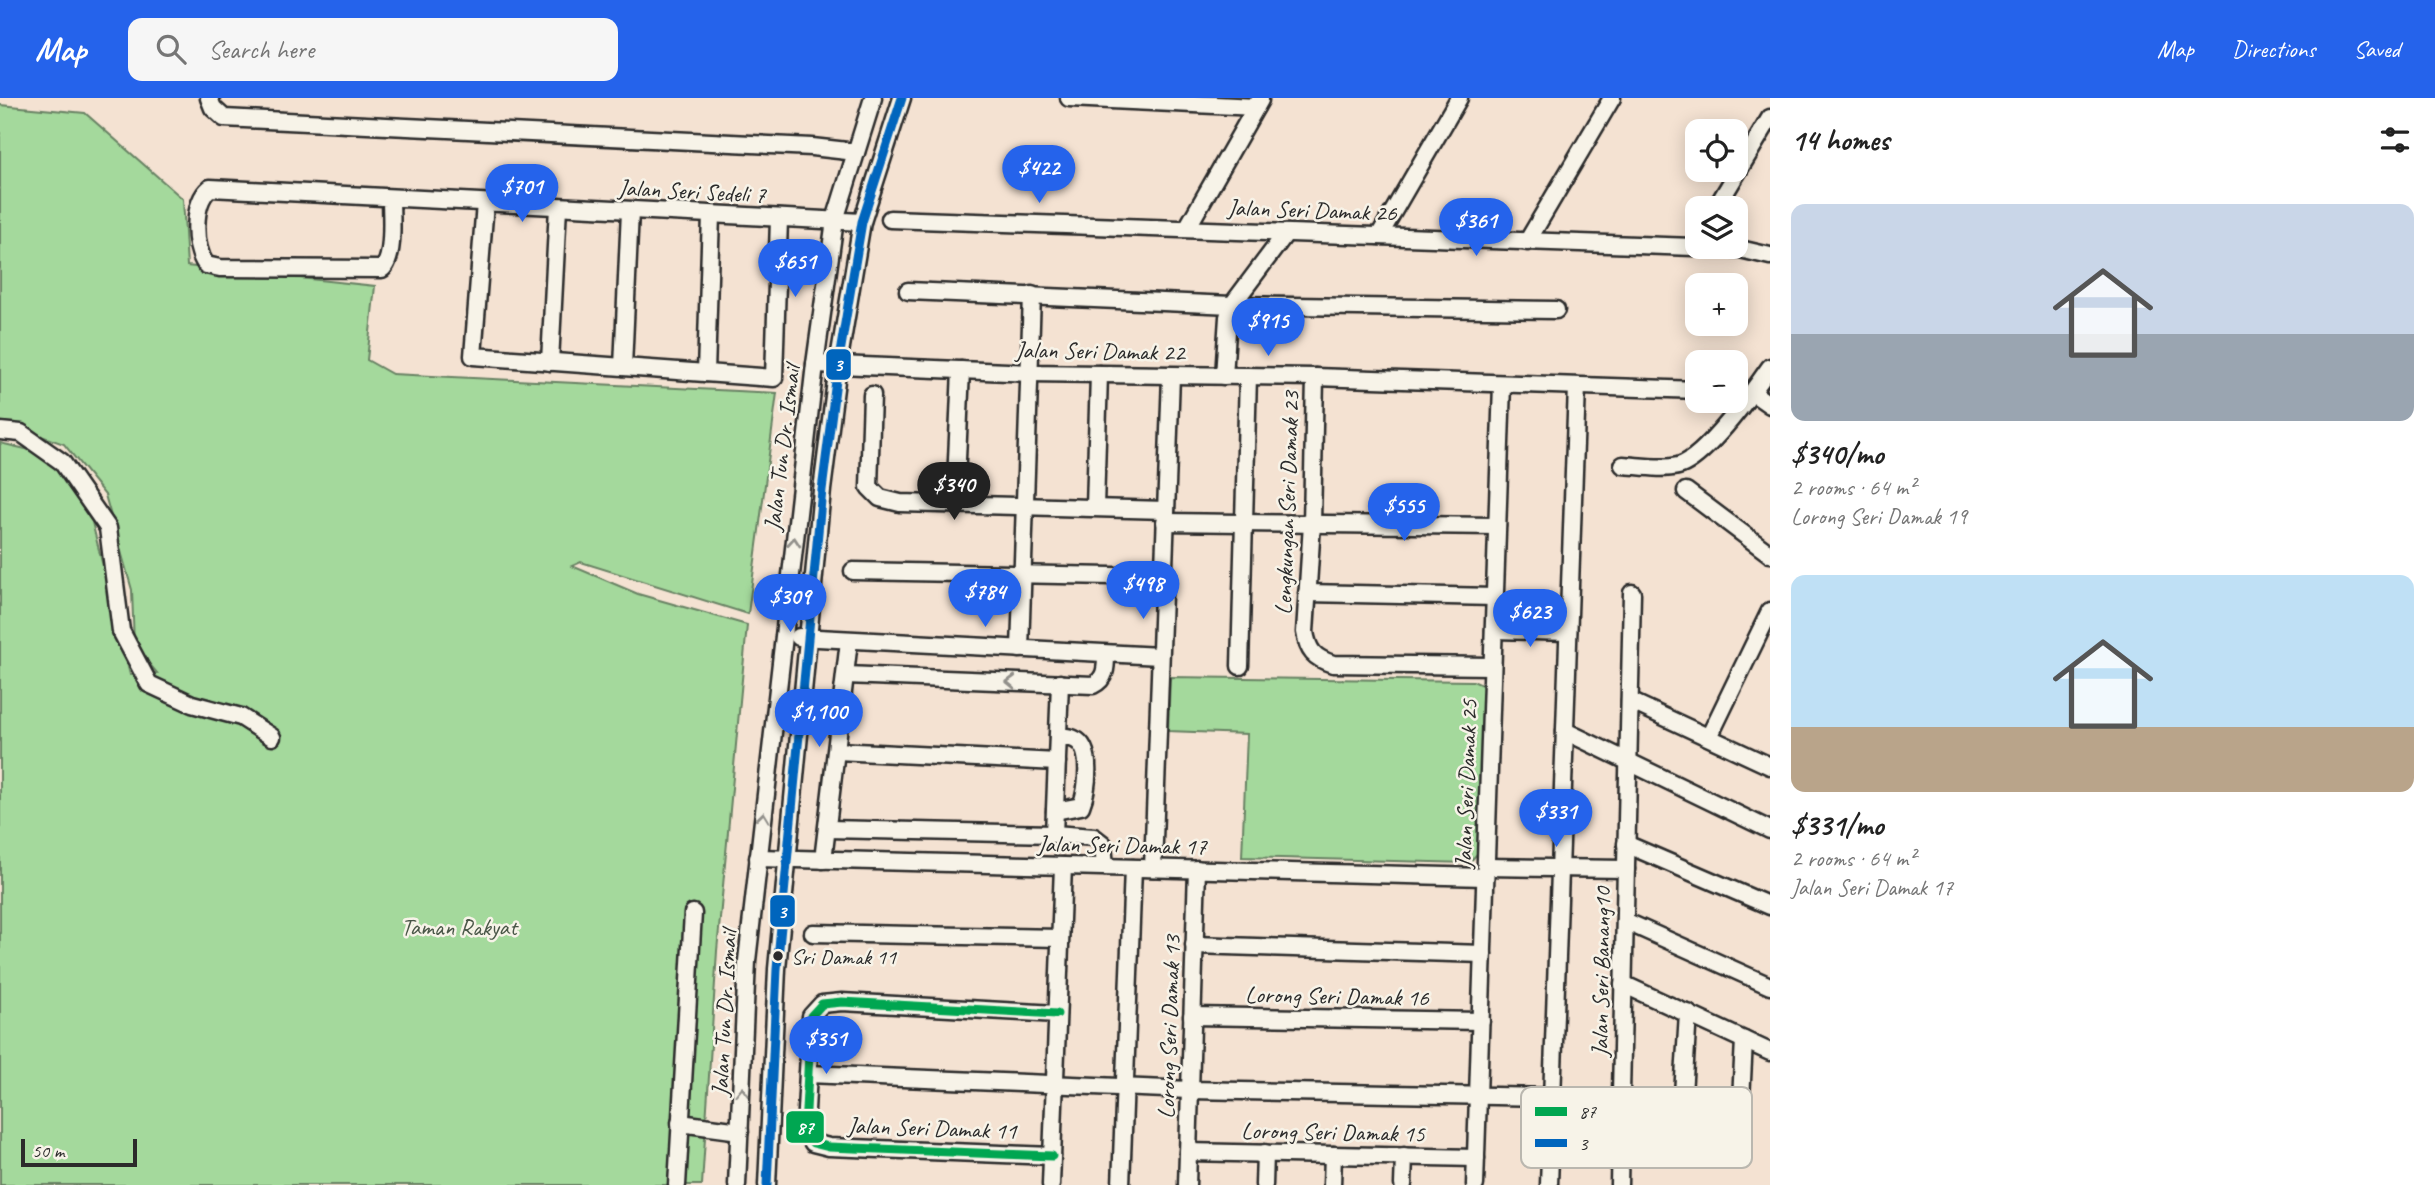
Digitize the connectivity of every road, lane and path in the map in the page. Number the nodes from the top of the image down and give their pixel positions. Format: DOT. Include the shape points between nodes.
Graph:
graph roads {
  1 [pos="209,98"];
  2 [pos="873,98"];
  3 [pos="902,98"];
  4 [pos="1069,98"];
  5 [pos="1459,98"];
  6 [pos="1104,99"];
  7 [pos="1606,100"];
  8 [pos="1258,103"];
  9 [pos="1770,118"];
  10 [pos="856,152"];
  11 [pos="1723,196"];
  12 [pos="391,199"];
  13 [pos="485,203"];
  14 [pos="558,207"];
  15 [pos="631,211"];
  16 [pos="711,215"];
  17 [pos="779,219"];
  18 [pos="890,219"];
  19 [pos="835,220"];
  20 [pos="862,222"];
  21 [pos="1187,228"];
  22 [pos="1286,233"];
  23 [pos="1379,236"];
  24 [pos="1527,242"];
  25 [pos="1685,243"];
  26 [pos="1748,251"];
  27 [pos="1770,256"];
  28 [pos="908,290"];
  29 [pos="1032,295"];
  30 [pos="1232,305"];
  31 [pos="1556,310"];
  32 [pos="550,362"];
  33 [pos="815,364"];
  34 [pos="838,365"];
  35 [pos="623,367"];
  36 [pos="1770,367"];
  37 [pos="961,370"];
  38 [pos="706,373"];
  39 [pos="1030,373"];
  40 [pos="1099,374"];
  41 [pos="1171,376"];
  42 [pos="1224,376"];
  43 [pos="1248,376"];
  44 [pos="1315,377"];
  45 [pos="1502,384"];
  46 [pos="1577,386"];
  47 [pos="1685,390"];
  48 [pos="1748,393"];
  49 [pos="1753,393"];
  50 [pos="872,395"];
  51 [pos="1770,404"];
  52 [pos="0,431"];
  53 [pos="1623,465"];
  54 [pos="1686,491"];
  55 [pos="955,504"];
  56 [pos="1025,506"];
  57 [pos="1095,508"];
  58 [pos="1165,516"];
  59 [pos="1244,523"];
  60 [pos="1312,524"];
  61 [pos="1497,526"];
  62 [pos="1770,554"];
  63 [pos="853,571"];
  64 [pos="1023,575"];
  65 [pos="1164,577"];
  66 [pos="1307,593"];
  67 [pos="1632,593"];
  68 [pos="1495,597"];
  69 [pos="1770,611"];
  70 [pos="1494,630"];
  71 [pos="1568,632"];
  72 [pos="785,636"];
  73 [pos="808,638"];
  74 [pos="849,641"];
  75 [pos="1020,649"];
  76 [pos="1106,655"];
  77 [pos="1160,656"];
  78 [pos="1240,666"];
  79 [pos="1492,666"];
  80 [pos="846,675"];
  81 [pos="1060,684"];
  82 [pos="1630,701"];
  83 [pos="1564,731"];
  84 [pos="1058,736"];
  85 [pos="272,737"];
  86 [pos="1709,737"];
  87 [pos="837,751"];
  88 [pos="1057,762"];
  89 [pos="1629,764"];
  90 [pos="1770,766"];
  91 [pos="1055,811"];
  92 [pos="828,829"];
  93 [pos="1770,830"];
  94 [pos="1055,834"];
  95 [pos="1626,844"];
  96 [pos="758,858"];
  97 [pos="786,860"];
  98 [pos="823,860"];
  99 [pos="1063,866"];
  100 [pos="1105,867"];
  101 [pos="1560,867"];
  102 [pos="1133,868"];
  103 [pos="1153,869"];
  104 [pos="1196,869"];
  105 [pos="1626,869"];
  106 [pos="1486,872"];
  107 [pos="1770,905"];
  108 [pos="693,913"];
  109 [pos="1625,921"];
  110 [pos="813,933"];
  111 [pos="1060,938"];
  112 [pos="1194,945"];
  113 [pos="1483,954"];
  114 [pos="1623,984"];
  115 [pos="1770,985"];
  116 [pos="1688,1013"];
  117 [pos="1057,1014"];
  118 [pos="1192,1016"];
  119 [pos="1480,1021"];
  120 [pos="1744,1040"];
  121 [pos="1770,1052"];
  122 [pos="808,1074"];
  123 [pos="1053,1084"];
  124 [pos="1123,1087"];
  125 [pos="1552,1087"];
  126 [pos="1621,1087"];
  127 [pos="1683,1087"];
  128 [pos="1742,1087"];
  129 [pos="1190,1090"];
  130 [pos="1478,1095"];
  131 [pos="1521,1096"];
  132 [pos="680,1124"];
  133 [pos="740,1131"];
  134 [pos="1188,1152"];
  135 [pos="1265,1153"];
  136 [pos="1333,1155"];
  137 [pos="1052,1156"];
  138 [pos="1404,1156"];
  139 [pos="1476,1158"];
  140 [pos="677,1185"];
  141 [pos="737,1185"];
  142 [pos="767,1185"];
  143 [pos="1051,1185"];
  144 [pos="1121,1185"];
  145 [pos="1187,1185"];
  146 [pos="1264,1185"];
  147 [pos="1332,1185"];
  148 [pos="1403,1185"];
  149 [pos="1475,1185"];
  1 -- 10 [label="street" via="224,118"];
  2 -- 10 [label="street, Jalan Tun Dr. Ismail"];
  3 -- 20 [label="street, Jalan Tun Dr. Ismail"];
  4 -- 6 [label="street"];
  5 -- 23 [label="street"];
  6 -- 8 [label="street"];
  7 -- 24 [label="street"];
  8 -- 21 [label="street"];
  9 -- 11 [label="street"];
  10 -- 19 [label="street, Jalan Tun Dr. Ismail"];
  12 -- 12 [label="street, Jalan Seri Sedeli 7" via="210,188 200,200 196,239 206,265 220,268 382,269 390,253"];
  12 -- 13 [label="street, Jalan Seri Sedeli 7"];
  13 -- 14 [label="street, Jalan Seri Sedeli 7"];
  13 -- 32 [label="street" via="473,356"];
  14 -- 15 [label="street, Jalan Seri Sedeli 7"];
  14 -- 32 [label="street"];
  15 -- 16 [label="street, Jalan Seri Sedeli 7"];
  15 -- 35 [label="street"];
  16 -- 17 [label="street, Jalan Seri Sedeli 7"];
  16 -- 38 [label="street"];
  17 -- 19 [label="street, Jalan Seri Sedeli 7"];
  17 -- 38 [label="street" via="774,378"];
  18 -- 21 [label="street, Jalan Seri Damak 26"];
  19 -- 20 [label="street, Jalan Seri Sedeli 7"];
  19 -- 33 [label="street, Jalan Tun Dr. Ismail"];
  20 -- 34 [label="street, Jalan Tun Dr. Ismail"];
  21 -- 22 [label="street, Jalan Seri Damak 26"];
  22 -- 23 [label="street, Jalan Seri Damak 26"];
  22 -- 30 [label="street"];
  23 -- 24 [label="street, Jalan Seri Damak 26"];
  24 -- 25 [label="street, Jalan Seri Damak 26"];
  26 -- 27 [label="street, Jalan Seri Damak 26"];
  28 -- 29 [label="street"];
  29 -- 30 [label="street"];
  29 -- 39 [label="street"];
  30 -- 31 [label="street"];
  30 -- 42 [label="street"];
  32 -- 35 [label="street"];
  33 -- 34 [label="street, Jalan Seri Damak 22"];
  72 -- 33 [label="street, Jalan Tun Dr. Ismail, one-way"];
  34 -- 37 [label="street, Jalan Seri Damak 22"];
  34 -- 73 [label="street, Jalan Tun Dr. Ismail"];
  35 -- 38 [label="street"];
  36 -- 49 [label="street"];
  37 -- 39 [label="street, Jalan Seri Damak 22"];
  37 -- 55 [label="street"];
  39 -- 40 [label="street, Jalan Seri Damak 22"];
  39 -- 56 [label="street"];
  40 -- 41 [label="street, Jalan Seri Damak 22"];
  40 -- 57 [label="street"];
  41 -- 42 [label="street, Jalan Seri Damak 22"];
  41 -- 58 [label="street"];
  42 -- 43 [label="street, Jalan Seri Damak 22"];
  43 -- 44 [label="street, Jalan Seri Damak 22"];
  43 -- 59 [label="street"];
  44 -- 45 [label="street, Jalan Seri Damak 22"];
  44 -- 60 [label="street, Lengkungan Seri Damak 23"];
  45 -- 46 [label="street, Jalan Seri Damak 22"];
  45 -- 61 [label="street, Jalan Seri Damak 25"];
  46 -- 47 [label="street, Jalan Seri Damak 22"];
  46 -- 71 [label="street"];
  48 -- 49 [label="street"];
  49 -- 51 [label="street"];
  49 -- 53 [label="street" via="1692,460 1677,467"];
  50 -- 55 [label="street" via="869,486 880,498 900,503"];
  52 -- 85 [label="street" via="21,433 62,462 108,528 121,631 149,684 192,704 241,717"];
  54 -- 62 [label="street"];
  55 -- 56 [label="street"];
  56 -- 57 [label="street"];
  56 -- 64 [label="street"];
  57 -- 58 [label="street"];
  58 -- 59 [label="street"];
  58 -- 65 [label="street"];
  59 -- 60 [label="street"];
  59 -- 78 [label="street"];
  60 -- 61 [label="street"];
  60 -- 66 [label="street, Lengkungan Seri Damak 23"];
  61 -- 68 [label="street, Jalan Seri Damak 25"];
  63 -- 64 [label="street"];
  64 -- 65 [label="street"];
  64 -- 75 [label="street"];
  65 -- 77 [label="street"];
  66 -- 68 [label="street"];
  66 -- 79 [label="street, Lengkungan Seri Damak 23" via="1305,632 1317,659 1333,664"];
  67 -- 82 [label="street, Jalan Seri Banang10"];
  68 -- 70 [label="street, Jalan Seri Damak 25"];
  69 -- 86 [label="street"];
  70 -- 71 [label="street"];
  70 -- 79 [label="street, Jalan Seri Damak 25"];
  71 -- 83 [label="street"];
  72 -- 73 [label="street"];
  96 -- 72 [label="street, Jalan Tun Dr. Ismail, one-way"];
  73 -- 74 [label="street"];
  73 -- 97 [label="street, Jalan Tun Dr. Ismail"];
  74 -- 75 [label="street"];
  74 -- 80 [label="street"];
  75 -- 76 [label="street"];
  76 -- 77 [label="street"];
  76 -- 81 [label="street" via="1099,682"];
  77 -- 103 [label="street"];
  79 -- 106 [label="street, Jalan Seri Damak 25"];
  81 -- 80 [label="street, one-way"];
  80 -- 87 [label="street"];
  81 -- 84 [label="street"];
  82 -- 86 [label="street"];
  82 -- 89 [label="street, Jalan Seri Banang10"];
  83 -- 89 [label="street"];
  83 -- 101 [label="street"];
  84 -- 88 [label="street"];
  84 -- 91 [label="street" via="1082,744 1087,775 1081,806"];
  86 -- 90 [label="street"];
  87 -- 88 [label="street"];
  87 -- 92 [label="street"];
  88 -- 91 [label="street"];
  89 -- 93 [label="street"];
  89 -- 95 [label="street, Jalan Seri Banang10"];
  91 -- 94 [label="street"];
  92 -- 94 [label="street"];
  92 -- 98 [label="street"];
  94 -- 100 [label="street" via="1099,840"];
  95 -- 105 [label="street, Jalan Seri Banang10"];
  95 -- 107 [label="street"];
  96 -- 97 [label="street, Jalan Seri Damak 17"];
  133 -- 96 [label="street, Jalan Tun Dr. Ismail, one-way" via="747,961"];
  97 -- 98 [label="street, Jalan Seri Damak 17"];
  97 -- 142 [label="street, Jalan Tun Dr. Ismail"];
  98 -- 99 [label="street, Jalan Seri Damak 17"];
  99 -- 100 [label="street, Jalan Seri Damak 17"];
  99 -- 111 [label="street"];
  100 -- 102 [label="street, Jalan Seri Damak 17"];
  101 -- 105 [label="street, Jalan Seri Damak 17"];
  101 -- 106 [label="street, Jalan Seri Damak 17"];
  101 -- 125 [label="street"];
  102 -- 103 [label="street, Jalan Seri Damak 17"];
  102 -- 124 [label="street"];
  103 -- 104 [label="street, Jalan Seri Damak 17"];
  104 -- 106 [label="street, Jalan Seri Damak 17"];
  104 -- 112 [label="street, Lorong Seri Damak 13"];
  105 -- 109 [label="street, Jalan Seri Banang10"];
  106 -- 113 [label="street, Jalan Seri Damak 25"];
  108 -- 132 [label="street"];
  109 -- 114 [label="street, Jalan Seri Banang10"];
  109 -- 115 [label="street"];
  110 -- 111 [label="street"];
  111 -- 117 [label="street"];
  112 -- 113 [label="street"];
  112 -- 118 [label="street, Lorong Seri Damak 13"];
  113 -- 119 [label="street, Jalan Seri Damak 25"];
  114 -- 116 [label="street"];
  114 -- 126 [label="street, Jalan Seri Banang10"];
  116 -- 120 [label="street"];
  116 -- 127 [label="street"];
  117 -- 122 [label="street, Jalan Seri Damak 11" via="822,1004 811,1016"];
  117 -- 123 [label="street"];
  118 -- 119 [label="street, Lorong Seri Damak 16"];
  118 -- 129 [label="street, Lorong Seri Damak 13"];
  119 -- 130 [label="street, Jalan Seri Damak 25"];
  120 -- 121 [label="street"];
  120 -- 128 [label="street"];
  122 -- 123 [label="street"];
  122 -- 137 [label="street, Jalan Seri Damak 11" via="805,1129 813,1143"];
  123 -- 124 [label="street"];
  123 -- 137 [label="street"];
  124 -- 129 [label="street"];
  124 -- 144 [label="street"];
  129 -- 130 [label="street"];
  129 -- 134 [label="street, Lorong Seri Damak 13"];
  130 -- 131 [label="street"];
  130 -- 139 [label="street, Jalan Seri Damak 25"];
  132 -- 133 [label="street"];
  132 -- 140 [label="street"];
  133 -- 141 [label="street, Jalan Tun Dr. Ismail"];
  134 -- 135 [label="street, Lorong Seri Damak 15"];
  134 -- 145 [label="street, Lorong Seri Damak 13"];
  135 -- 136 [label="street, Lorong Seri Damak 15"];
  135 -- 146 [label="street"];
  136 -- 138 [label="street, Lorong Seri Damak 15"];
  136 -- 147 [label="street"];
  137 -- 143 [label="street"];
  138 -- 139 [label="street, Lorong Seri Damak 15"];
  138 -- 148 [label="street"];
  139 -- 149 [label="street, Jalan Seri Damak 25"];
}
